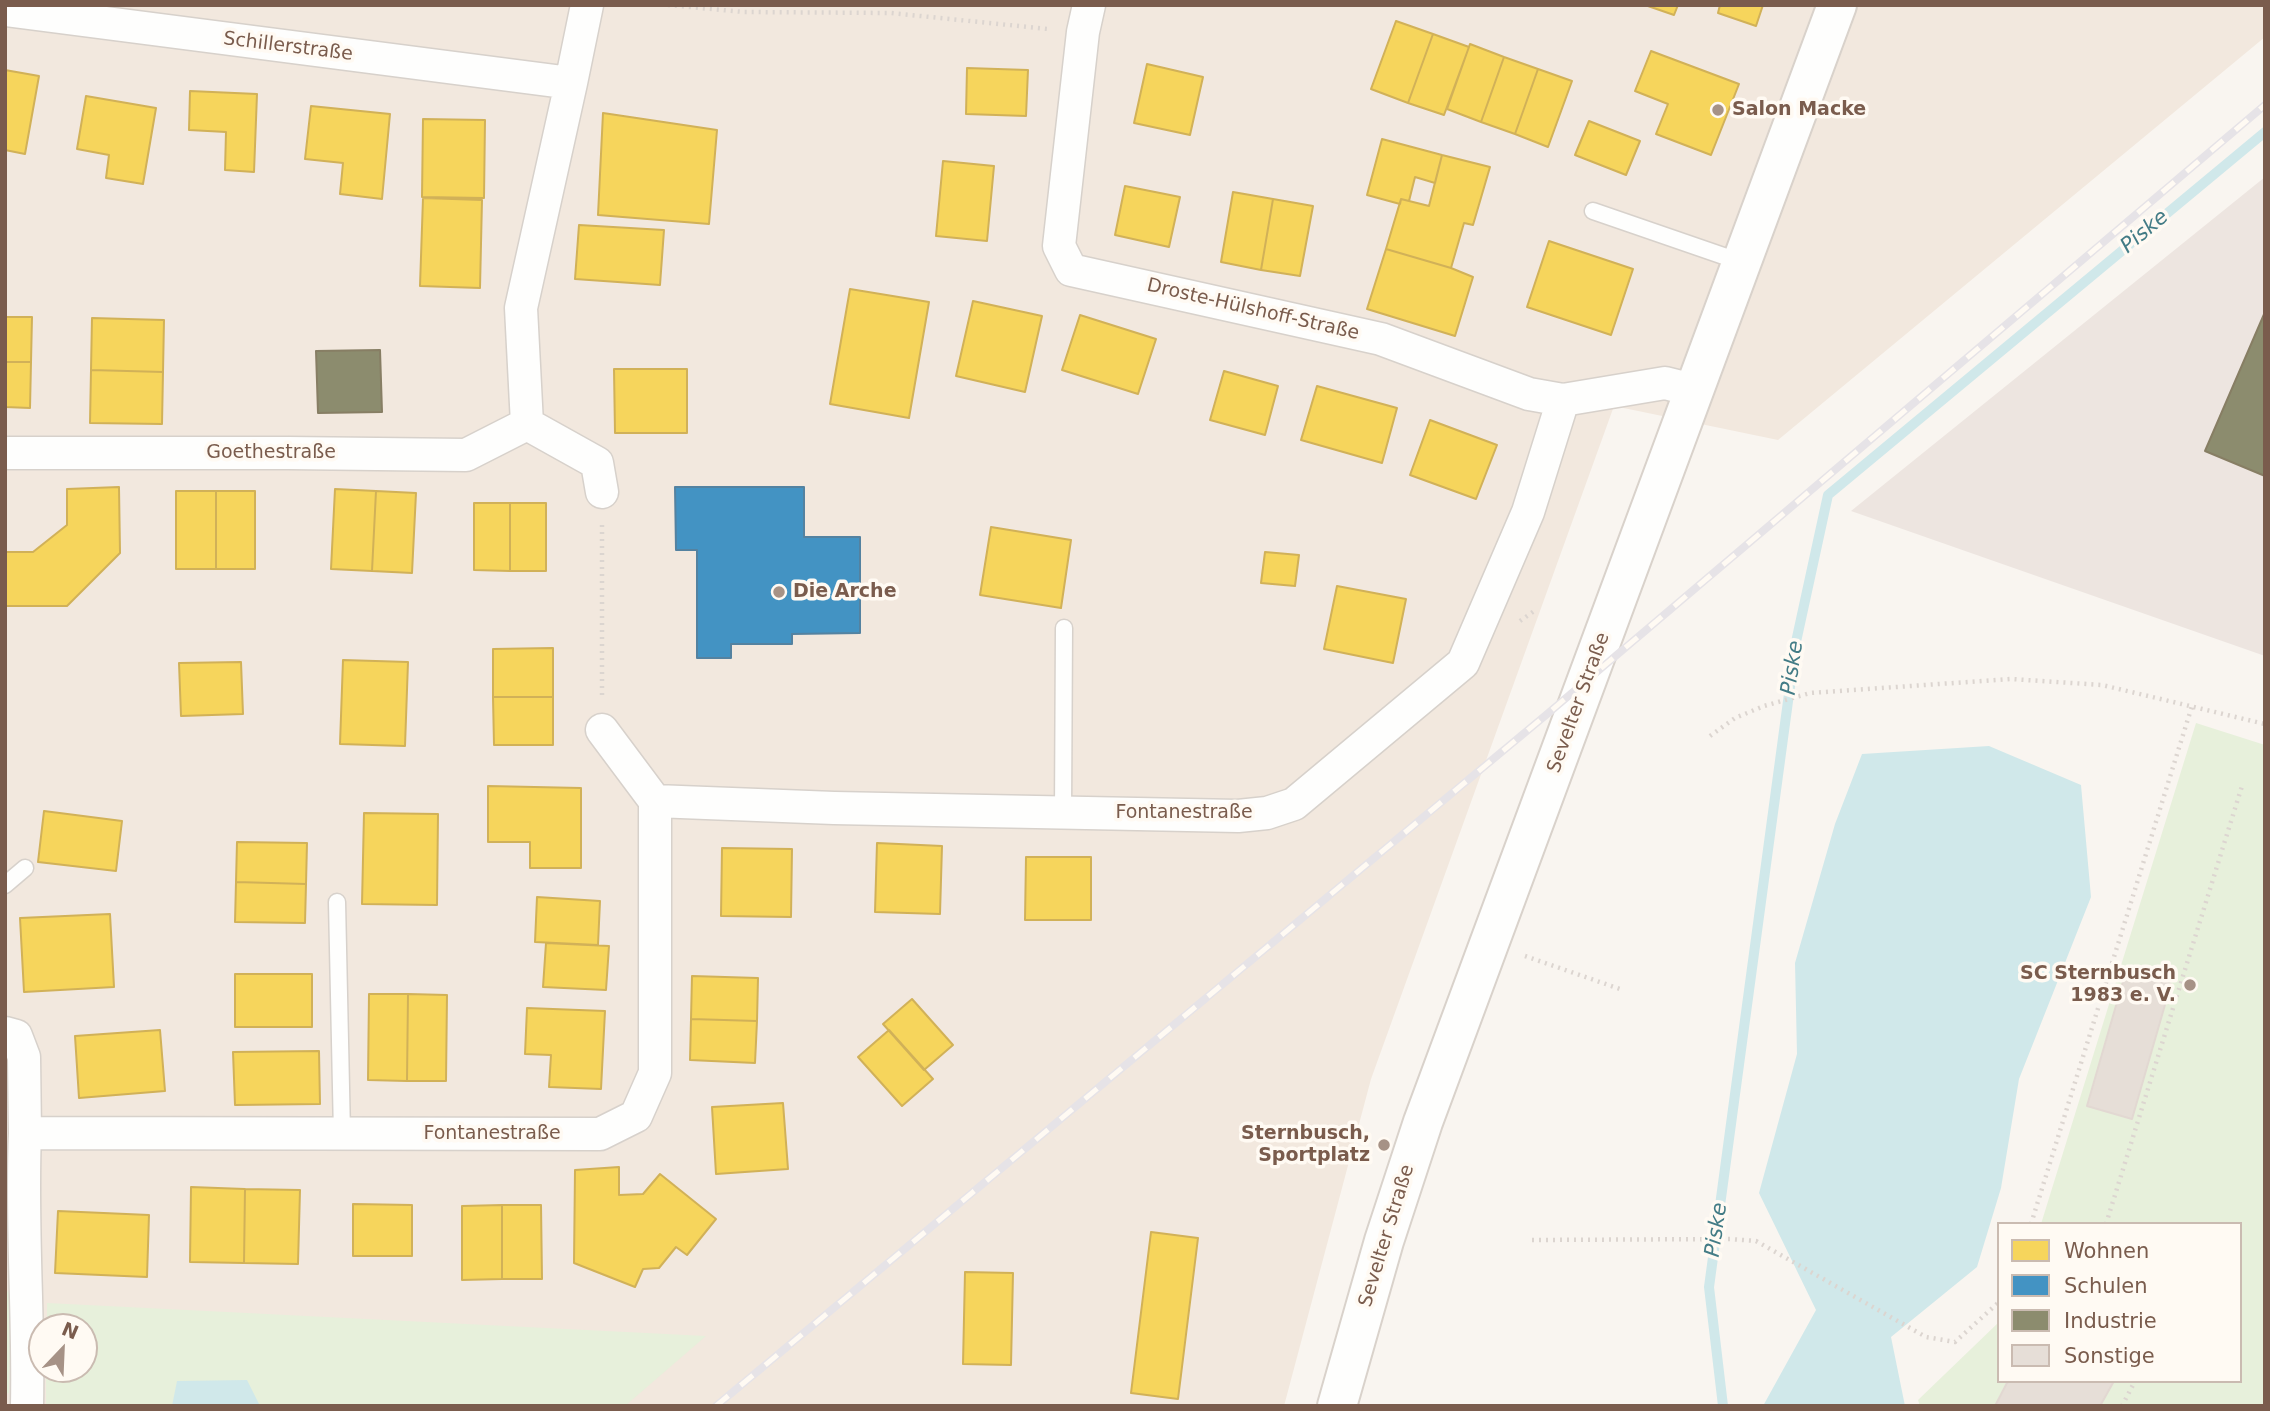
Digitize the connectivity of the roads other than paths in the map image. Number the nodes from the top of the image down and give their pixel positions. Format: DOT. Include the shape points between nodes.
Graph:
graph roads {
  1 [pos="587,5"];
  2 [pos="1837,5"];
  3 [pos="5,10"];
  4 [pos="1086,19"];
  5 [pos="572,83"];
  6 [pos="1593,211"];
  7 [pos="1741,262"];
  8 [pos="1693,390"];
  9 [pos="1563,400"];
  10 [pos="527,424"];
  11 [pos="6,456"];
  12 [pos="602,492"];
  13 [pos="1064,628"];
  14 [pos="602,730"];
  15 [pos="654,801"];
  16 [pos="1063,812"];
  17 [pos="24,868"];
  18 [pos="5,885"];
  19 [pos="337,902"];
  20 [pos="5,1033"];
  21 [pos="24,1133"];
  22 [pos="342,1134"];
  23 [pos="27,1406"];
  24 [pos="1337,1406"];
  1 -- 5 [label="street"];
  2 -- 7 [label="street, Sevelter Straße"];
  3 -- 5 [label="street, Schillerstraße"];
  4 -- 9 [label="street, Droste-Hülshoff-Straße" via="1059,246 1071,270 1381,339 1529,394"];
  5 -- 10 [label="street" via="521,308"];
  6 -- 7 [label="lane"];
  7 -- 8 [label="street, Sevelter Straße"];
  8 -- 9 [label="street, Droste-Hülshoff-Straße" via="1665,383"];
  8 -- 24 [label="street, Sevelter Straße" via="1408,1169"];
  9 -- 16 [label="street, Fontanestraße" via="1528,512 1463,663 1294,804 1238,816"];
  10 -- 11 [label="street, Goethestraße" via="466,455"];
  10 -- 12 [label="street" via="597,463"];
  13 -- 16 [label="lane"];
  14 -- 15 [label="street"];
  15 -- 16 [label="street, Fontanestraße"];
  15 -- 22 [label="street, Fontanestraße" via="655,1073 636,1116 600,1134"];
  17 -- 18 [label="lane"];
  19 -- 22 [label="lane"];
  20 -- 21 [label="street" via="16,1036 24,1057"];
  21 -- 22 [label="street, Fontanestraße"];
  21 -- 23 [label="street"];
}
